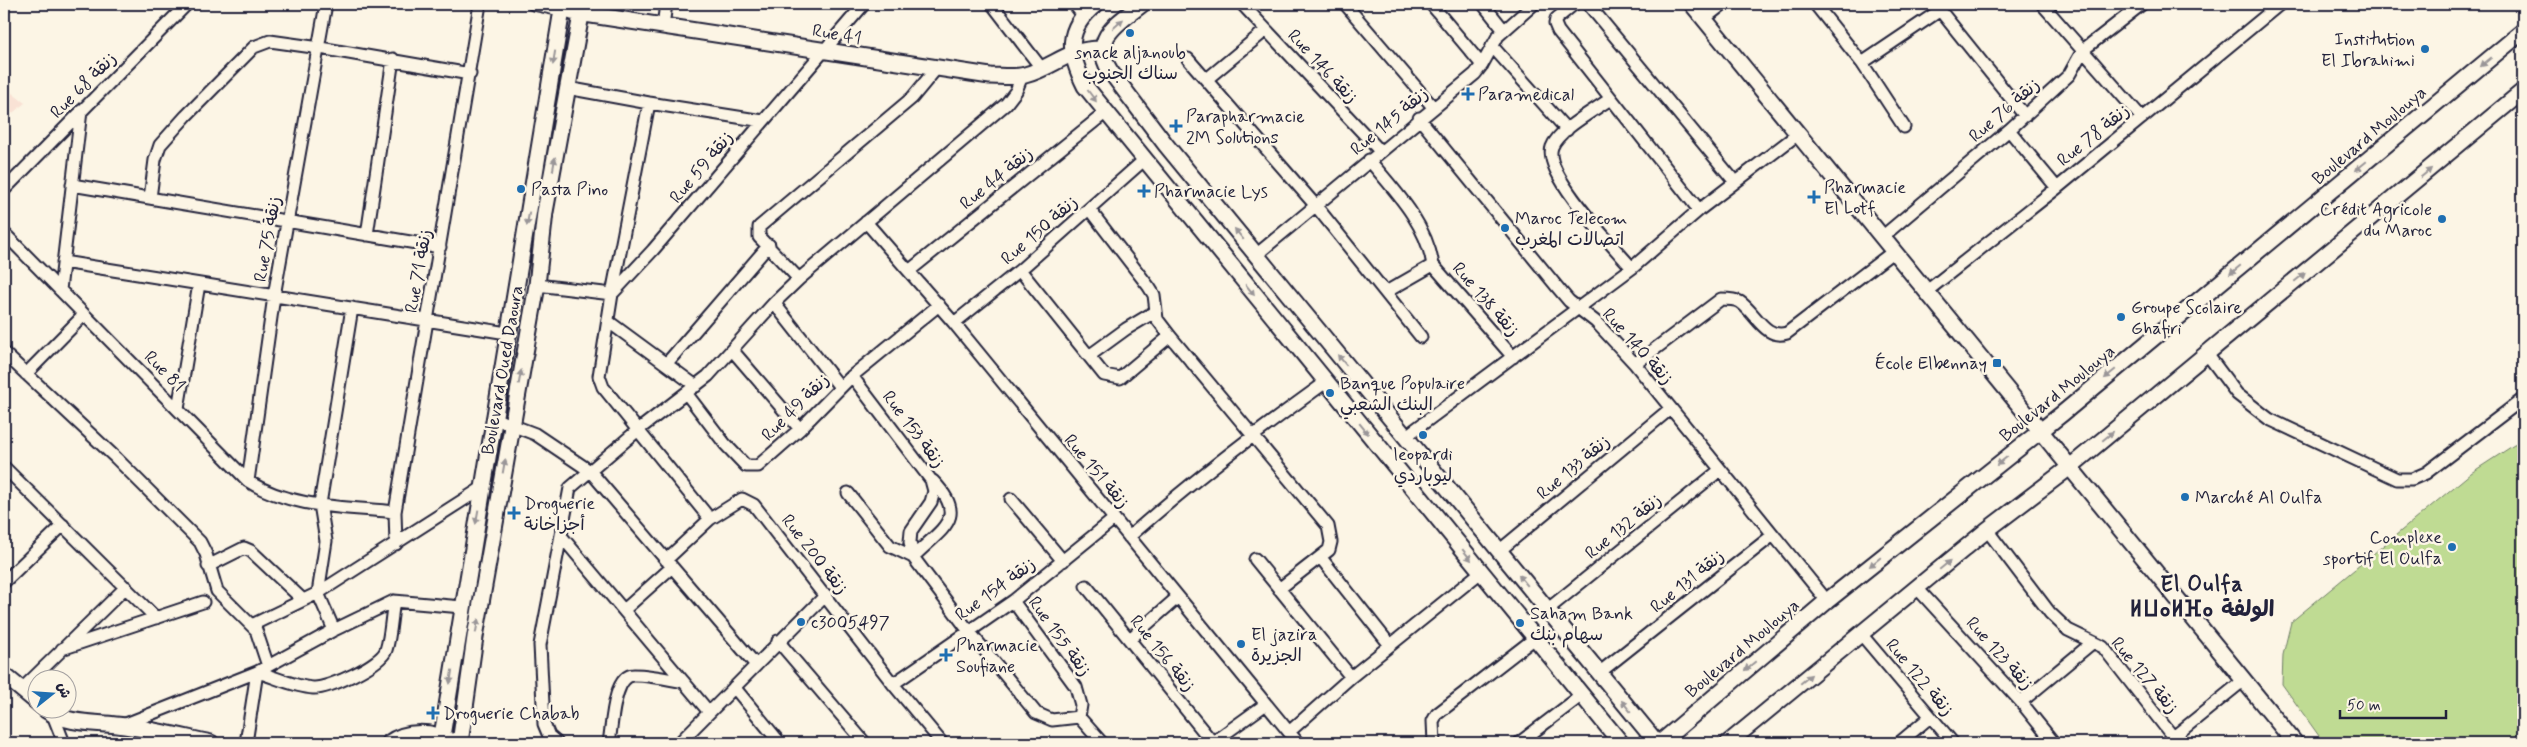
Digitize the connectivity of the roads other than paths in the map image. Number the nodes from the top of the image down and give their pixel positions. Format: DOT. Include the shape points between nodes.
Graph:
graph roads {
  1 [pos="187,4"];
  2 [pos="326,4"];
  3 [pos="480,4"];
  4 [pos="533,4"];
  5 [pos="666,4"];
  6 [pos="864,4"];
  7 [pos="992,4"];
  8 [pos="1096,4"];
  9 [pos="1142,4"];
  10 [pos="1242,4"];
  11 [pos="1345,4"];
  12 [pos="1431,4"];
  13 [pos="1484,4"];
  14 [pos="1534,4"];
  15 [pos="1574,4"];
  16 [pos="1588,4"];
  17 [pos="1692,4"];
  18 [pos="1723,4"];
  19 [pos="1815,4"];
  20 [pos="2042,4"];
  21 [pos="2142,4"];
  22 [pos="2280,4"];
  23 [pos="562,7"];
  24 [pos="582,8"];
  25 [pos="1937,8"];
  26 [pos="1079,9"];
  27 [pos="1704,19"];
  28 [pos="662,26"];
  29 [pos="1503,29"];
  30 [pos="1266,30"];
  31 [pos="2523,31"];
  32 [pos="1492,46"];
  33 [pos="320,48"];
  34 [pos="1102,49"];
  35 [pos="2083,50"];
  36 [pos="826,51"];
  37 [pos="1072,52"];
  38 [pos="393,59"];
  39 [pos="1188,59"];
  40 [pos="1862,63"];
  41 [pos="1482,65"];
  42 [pos="936,69"];
  43 [pos="1042,69"];
  44 [pos="470,74"];
  45 [pos="1022,76"];
  46 [pos="1207,80"];
  47 [pos="568,88"];
  48 [pos="2523,92"];
  49 [pos="1610,99"];
  50 [pos="649,103"];
  51 [pos="1433,107"];
  52 [pos="81,111"];
  53 [pos="1106,113"];
  54 [pos="2025,116"];
  55 [pos="1419,118"];
  56 [pos="2142,118"];
  57 [pos="763,121"];
  58 [pos="1904,127"];
  59 [pos="1567,130"];
  60 [pos="2009,130"];
  61 [pos="1798,134"];
  62 [pos="1380,151"];
  63 [pos="1144,160"];
  64 [pos="1370,160"];
  65 [pos="1735,182"];
  66 [pos="72,185"];
  67 [pos="2057,188"];
  68 [pos="4,190"];
  69 [pos="150,198"];
  70 [pos="1316,206"];
  71 [pos="1089,209"];
  72 [pos="1699,210"];
  73 [pos="288,221"];
  74 [pos="866,222"];
  75 [pos="4,233"];
  76 [pos="367,235"];
  77 [pos="1882,237"];
  78 [pos="769,246"];
  79 [pos="440,247"];
  80 [pos="1894,251"];
  81 [pos="1256,255"];
  82 [pos="63,262"];
  83 [pos="1433,265"];
  84 [pos="1632,268"];
  85 [pos="1020,270"];
  86 [pos="909,271"];
  87 [pos="799,279"];
  88 [pos="199,284"];
  89 [pos="537,285"];
  90 [pos="60,290"];
  91 [pos="1926,291"];
  92 [pos="1386,292"];
  93 [pos="612,294"];
  94 [pos="274,296"];
  95 [pos="774,303"];
  96 [pos="939,305"];
  97 [pos="352,308"];
  98 [pos="1578,308"];
  99 [pos="1156,312"];
  100 [pos="84,315"];
  101 [pos="428,320"];
  102 [pos="609,322"];
  103 [pos="954,323"];
  104 [pos="507,333"];
  105 [pos="1170,336"];
  106 [pos="1421,337"];
  107 [pos="733,350"];
  108 [pos="4,353"];
  109 [pos="2207,354"];
  110 [pos="1089,356"];
  111 [pos="1513,357"];
  112 [pos="667,363"];
  113 [pos="1635,364"];
  114 [pos="26,374"];
  115 [pos="852,376"];
  116 [pos="1326,382"];
  117 [pos="840,387"];
  118 [pos="691,389"];
  119 [pos="2523,399"];
  120 [pos="178,409"];
  121 [pos="1670,409"];
  122 [pos="493,418"];
  123 [pos="511,425"];
  124 [pos="800,429"];
  125 [pos="638,430"];
  126 [pos="2041,431"];
  127 [pos="1253,435"];
  128 [pos="1405,437"];
  129 [pos="4,466"];
  130 [pos="2070,467"];
  131 [pos="1720,470"];
  132 [pos="590,471"];
  133 [pos="931,480"];
  134 [pos="248,481"];
  135 [pos="482,488"];
  136 [pos="848,493"];
  137 [pos="1011,499"];
  138 [pos="320,504"];
  139 [pos="395,512"];
  140 [pos="710,519"];
  141 [pos="1114,520"];
  142 [pos="63,525"];
  143 [pos="1987,530"];
  144 [pos="1773,535"];
  145 [pos="562,537"];
  146 [pos="1129,537"];
  147 [pos="396,544"];
  148 [pos="1499,551"];
  149 [pos="913,557"];
  150 [pos="1320,558"];
  151 [pos="1255,559"];
  152 [pos="1063,561"];
  153 [pos="669,564"];
  154 [pos="208,566"];
  155 [pos="1481,572"];
  156 [pos="4,582"];
  157 [pos="1086,586"];
  158 [pos="126,587"];
  159 [pos="1917,588"];
  160 [pos="1279,589"];
  161 [pos="318,593"];
  162 [pos="826,595"];
  163 [pos="1178,596"];
  164 [pos="303,600"];
  165 [pos="394,601"];
  166 [pos="1013,601"];
  167 [pos="1827,601"];
  168 [pos="203,602"];
  169 [pos="462,607"];
  170 [pos="624,610"];
  171 [pos="1547,610"];
  172 [pos="156,618"];
  173 [pos="252,625"];
  174 [pos="334,630"];
  175 [pos="968,630"];
  176 [pos="1861,634"];
  177 [pos="1535,638"];
  178 [pos="1130,639"];
  179 [pos="778,641"];
  180 [pos="2092,644"];
  181 [pos="1390,645"];
  182 [pos="62,649"];
  183 [pos="756,665"];
  184 [pos="268,666"];
  185 [pos="257,672"];
  186 [pos="1599,673"];
  187 [pos="4,675"];
  188 [pos="1350,677"];
  189 [pos="2244,680"];
  190 [pos="684,682"];
  191 [pos="893,684"];
  192 [pos="734,687"];
  193 [pos="21,690"];
  194 [pos="28,695"];
  195 [pos="1582,696"];
  196 [pos="2022,702"];
  197 [pos="1266,704"];
  198 [pos="709,712"];
  199 [pos="1079,717"];
  200 [pos="1930,717"];
  201 [pos="78,719"];
  202 [pos="54,720"];
  203 [pos="123,726"];
  204 [pos="1289,732"];
  205 [pos="178,739"];
  206 [pos="449,740"];
  207 [pos="2170,740"];
  208 [pos="2290,742"];
  209 [pos="64,743"];
  210 [pos="211,743"];
  211 [pos="246,743"];
  212 [pos="389,743"];
  213 [pos="460,743"];
  214 [pos="557,743"];
  215 [pos="609,743"];
  216 [pos="679,743"];
  217 [pos="780,743"];
  218 [pos="864,743"];
  219 [pos="942,743"];
  220 [pos="1102,743"];
  221 [pos="1212,743"];
  222 [pos="1298,743"];
  223 [pos="1434,743"];
  224 [pos="1519,743"];
  225 [pos="1620,743"];
  226 [pos="1658,743"];
  227 [pos="1728,743"];
  228 [pos="1899,743"];
  229 [pos="1953,743"];
  230 [pos="2054,743"];
  1 -- 52 [label="street, Rue 68 زنقة"];
  2 -- 33 [label="street, Rue 75 زنقة"];
  3 -- 44 [label="street, Rue 71 زنقة"];
  4 -- 23 [label="street"];
  5 -- 28 [label="street"];
  6 -- 36 [label="street, Rue 59 زنقة"];
  7 -- 43 [label="street"];
  8 -- 26 [label="street"];
  34 -- 9 [label="street, one-way" via="1114,26"];
  10 -- 30 [label="street, Rue 146 زنقة"];
  11 -- 51 [label="street"];
  12 -- 41 [label="street"];
  13 -- 29 [label="street"];
  14 -- 29 [label="street, Rue 145 زنقة"];
  15 -- 49 [label="street" via="1554,24"];
  16 -- 65 [label="street"];
  17 -- 27 [label="street"];
  18 -- 27 [label="street"];
  19 -- 40 [label="street"];
  20 -- 35 [label="street"];
  21 -- 35 [label="street, Rue 76 زنقة"];
  22 -- 56 [label="street, Rue 78 زنقة"];
  23 -- 24 [label="street, Rue 41"];
  23 -- 104 [label="street, Boulevard Oued Daoura, one-way"];
  24 -- 28 [label="street, Rue 41"];
  24 -- 47 [label="street, Boulevard Oued Daoura"];
  25 -- 40 [label="street"];
  25 -- 54 [label="street"];
  26 -- 37 [label="street"];
  27 -- 61 [label="street"];
  28 -- 36 [label="street, Rue 41"];
  29 -- 32 [label="street, Rue 145 زنقة"];
  30 -- 46 [label="street"];
  30 -- 62 [label="street, Rue 146 زنقة"];
  31 -- 126 [label="street, Boulevard Moulouya, one-way"];
  32 -- 41 [label="street, Rue 145 زنقة"];
  32 -- 59 [label="street"];
  33 -- 38 [label="street"];
  33 -- 69 [label="street" via="270,42 254,47 241,58 160,145"];
  33 -- 73 [label="street, Rue 75 زنقة"];
  34 -- 37 [label="street, Rue 41"];
  81 -- 34 [label="street, one-way" via="1116,79 1104,61"];
  35 -- 54 [label="street, Rue 76 زنقة" via="2069,74"];
  35 -- 56 [label="street"];
  36 -- 42 [label="street, Rue 41"];
  36 -- 57 [label="street, Rue 59 زنقة"];
  37 -- 43 [label="street, Rue 41"];
  37 -- 53 [label="street, one-way" via="1085,86"];
  38 -- 44 [label="street"];
  38 -- 76 [label="street"];
  39 -- 46 [label="street"];
  40 -- 58 [label="street"];
  41 -- 51 [label="street, Rue 145 زنقة"];
  42 -- 45 [label="street, Rue 41" via="990,76"];
  42 -- 78 [label="street" via="912,98 759,227 759,237"];
  43 -- 45 [label="street, Rue 41"];
  44 -- 79 [label="street, Rue 71 زنقة"];
  45 -- 74 [label="street" via="1006,104"];
  46 -- 70 [label="street"];
  47 -- 50 [label="street"];
  89 -- 47 [label="street, Boulevard Oued Daoura, one-way" via="545,212"];
  109 -- 48 [label="street, one-way"];
  49 -- 59 [label="street"];
  49 -- 72 [label="street"];
  50 -- 57 [label="street"];
  50 -- 93 [label="street"];
  51 -- 55 [label="street, Rue 145 زنقة"];
  52 -- 66 [label="street"];
  52 -- 68 [label="street, Rue 68 زنقة"];
  53 -- 63 [label="street"];
  53 -- 86 [label="street, Rue 44 زنقة"];
  54 -- 60 [label="street, Rue 76 زنقة"];
  55 -- 62 [label="street, Rue 145 زنقة"];
  55 -- 98 [label="street, Rue 140 زنقة" via="1558,288"];
  56 -- 67 [label="street, Rue 78 زنقة"];
  57 -- 93 [label="street, Rue 59 زنقة" via="654,250"];
  59 -- 84 [label="street" via="1552,146 1554,169 1561,183"];
  60 -- 67 [label="street"];
  60 -- 77 [label="street, Rue 76 زنقة"];
  61 -- 65 [label="street"];
  61 -- 77 [label="street"];
  62 -- 64 [label="street, Rue 145 زنقة"];
  63 -- 71 [label="street, Rue 150 زنقة"];
  63 -- 116 [label="street, one-way"];
  64 -- 70 [label="street, Rue 145 زنقة"];
  64 -- 83 [label="street" via="1425,234"];
  65 -- 72 [label="street"];
  66 -- 69 [label="street"];
  66 -- 82 [label="street"];
  67 -- 91 [label="street, Rue 78 زنقة"];
  69 -- 73 [label="street"];
  70 -- 81 [label="street, Rue 145 زنقة"];
  70 -- 92 [label="street"];
  71 -- 85 [label="street, Rue 150 زنقة"];
  71 -- 99 [label="street" via="1149,287 1154,295"];
  72 -- 84 [label="street"];
  73 -- 76 [label="street"];
  73 -- 94 [label="street, Rue 75 زنقة"];
  74 -- 86 [label="street, Rue 151 زنقة"];
  74 -- 87 [label="street"];
  75 -- 90 [label="street, Rue 81"];
  76 -- 79 [label="street"];
  77 -- 80 [label="street"];
  78 -- 87 [label="street"];
  78 -- 112 [label="street"];
  79 -- 101 [label="street, Rue 71 زنقة"];
  80 -- 91 [label="street"];
  80 -- 113 [label="street" via="1787,333 1771,332 1739,302 1721,299"];
  128 -- 81 [label="street, one-way"];
  82 -- 88 [label="street"];
  82 -- 90 [label="street"];
  83 -- 92 [label="street"];
  83 -- 111 [label="street, Rue 138 زنقة"];
  84 -- 98 [label="street"];
  85 -- 103 [label="street, Rue 150 زنقة"];
  85 -- 110 [label="street"];
  86 -- 96 [label="street, Rue 151 زنقة"];
  87 -- 95 [label="street"];
  88 -- 94 [label="street"];
  88 -- 120 [label="street"];
  89 -- 93 [label="street"];
  123 -- 89 [label="street, Boulevard Oued Daoura, one-way"];
  90 -- 100 [label="street, Rue 81"];
  91 -- 126 [label="street"];
  92 -- 106 [label="street"];
  93 -- 102 [label="street"];
  94 -- 97 [label="street"];
  94 -- 134 [label="street, Rue 75 زنقة"];
  95 -- 107 [label="street"];
  95 -- 117 [label="street"];
  96 -- 103 [label="street, Rue 151 زنقة"];
  96 -- 115 [label="street, Rue 49 زنقة"];
  97 -- 101 [label="street"];
  97 -- 138 [label="street"];
  98 -- 111 [label="street"];
  98 -- 113 [label="street, Rue 140 زنقة" via="1596,322"];
  99 -- 105 [label="street" via="1157,319"];
  99 -- 110 [label="street"];
  100 -- 114 [label="street"];
  100 -- 120 [label="street, Rue 81"];
  101 -- 104 [label="street"];
  101 -- 139 [label="street, Rue 71 زنقة"];
  102 -- 112 [label="street"];
  102 -- 125 [label="street" via="600,382"];
  103 -- 141 [label="street, Rue 151 زنقة"];
  104 -- 122 [label="street, Boulevard Oued Daoura"];
  105 -- 110 [label="street" via="1120,378 1104,375"];
  105 -- 127 [label="street"];
  107 -- 118 [label="street"];
  107 -- 124 [label="street"];
  108 -- 114 [label="street"];
  109 -- 119 [label="street" via="2238,394 2269,419 2397,479 2412,480 2426,473"];
  130 -- 109 [label="street, one-way"];
  111 -- 128 [label="street"];
  112 -- 118 [label="street"];
  113 -- 121 [label="street, Rue 140 زنقة"];
  114 -- 154 [label="street" via="200,542"];
  115 -- 117 [label="street, Rue 49 زنقة"];
  115 -- 133 [label="street, Rue 153 زنقة"];
  116 -- 127 [label="street"];
  116 -- 155 [label="street, one-way"];
  117 -- 124 [label="street, Rue 49 زنقة"];
  118 -- 124 [label="street, Rue 49 زنقة" via="725,444 746,466 758,466"];
  118 -- 125 [label="street"];
  120 -- 134 [label="street, Rue 81"];
  121 -- 131 [label="street, Rue 140 زنقة"];
  121 -- 148 [label="street, Rue 133 زنقة"];
  122 -- 123 [label="street"];
  122 -- 135 [label="street, Boulevard Oued Daoura"];
  123 -- 132 [label="street" via="541,438"];
  213 -- 123 [label="street, Boulevard Oued Daoura, one-way"];
  125 -- 132 [label="street"];
  125 -- 140 [label="street"];
  126 -- 130 [label="street"];
  126 -- 167 [label="street, Boulevard Moulouya, one-way"];
  127 -- 146 [label="street"];
  127 -- 150 [label="street" via="1328,526 1331,542 1329,550"];
  128 -- 148 [label="street"];
  129 -- 142 [label="street"];
  130 -- 143 [label="street"];
  130 -- 189 [label="street"];
  131 -- 144 [label="street, Rue 140 زنقة"];
  131 -- 171 [label="street, Rue 132 زنقة"];
  132 -- 145 [label="street" via="570,488"];
  132 -- 153 [label="street"];
  133 -- 149 [label="street, Rue 153 زنقة" via="934,491 931,502 911,531"];
  133 -- 149 [label="street" via="948,496 952,512 948,522"];
  134 -- 138 [label="street, Rue 81" via="281,497"];
  135 -- 147 [label="street"];
  135 -- 169 [label="street, Boulevard Oued Daoura, one-way"];
  136 -- 149 [label="street" via="890,546"];
  137 -- 152 [label="street"];
  138 -- 139 [label="street, Rue 81"];
  138 -- 161 [label="street" via="326,541"];
  139 -- 147 [label="street, Rue 71 زنقة"];
  140 -- 153 [label="street"];
  140 -- 162 [label="street, Rue 200 زنقة" via="742,499 754,505"];
  141 -- 146 [label="street, Rue 151 زنقة"];
  141 -- 152 [label="street, Rue 154 زنقة"];
  142 -- 156 [label="street"];
  142 -- 158 [label="street"];
  159 -- 143 [label="street, one-way"];
  143 -- 180 [label="street, Rue 127 زنقة" via="2050,613 2068,630"];
  144 -- 167 [label="street, Rue 140 زنقة"];
  144 -- 186 [label="street, Rue 131 زنقة"];
  145 -- 170 [label="street"];
  145 -- 214 [label="street" via="540,645 544,724 549,736"];
  146 -- 163 [label="street, Rue 151 زنقة"];
  147 -- 161 [label="street"];
  171 -- 148 [label="street, one-way"];
  149 -- 175 [label="street"];
  150 -- 160 [label="street"];
  150 -- 181 [label="street"];
  151 -- 160 [label="street"];
  152 -- 166 [label="street, Rue 154 زنقة"];
  153 -- 170 [label="street"];
  153 -- 183 [label="street"];
  154 -- 164 [label="street" via="244,548"];
  154 -- 173 [label="street" via="217,591"];
  155 -- 177 [label="street"];
  155 -- 181 [label="street"];
  157 -- 178 [label="street, Rue 156 زنقة"];
  158 -- 172 [label="street"];
  158 -- 182 [label="street"];
  159 -- 176 [label="street"];
  159 -- 196 [label="street, Rue 123 زنقة"];
  160 -- 188 [label="street"];
  161 -- 164 [label="street"];
  161 -- 174 [label="street"];
  162 -- 179 [label="street"];
  162 -- 191 [label="street, Rue 200 زنقة"];
  163 -- 178 [label="street"];
  163 -- 197 [label="street, Rue 151 زنقة"];
  164 -- 173 [label="street"];
  165 -- 169 [label="street"];
  165 -- 174 [label="street"];
  165 -- 185 [label="street" via="386,651 381,660 371,666 328,686 313,688"];
  166 -- 175 [label="street, Rue 154 زنقة"];
  166 -- 199 [label="street, Rue 155 زنقة" via="1076,687 1081,705"];
  167 -- 226 [label="street, Boulevard Moulouya, one-way"];
  168 -- 172 [label="street"];
  169 -- 206 [label="street, Boulevard Oued Daoura, one-way"];
  170 -- 190 [label="street"];
  171 -- 186 [label="street"];
  172 -- 182 [label="street"];
  173 -- 184 [label="street"];
  174 -- 184 [label="street"];
  175 -- 191 [label="street, Rue 154 زنقة"];
  175 -- 199 [label="street" via="1036,713 1052,720"];
  176 -- 200 [label="street, Rue 122 زنقة"];
  227 -- 176 [label="street, one-way"];
  177 -- 195 [label="street"];
  177 -- 223 [label="street" via="1437,714 1433,722"];
  178 -- 221 [label="street, Rue 156 زنقة"];
  179 -- 183 [label="street"];
  179 -- 218 [label="street"];
  180 -- 196 [label="street"];
  180 -- 207 [label="street, Rue 127 زنقة" via="2103,647"];
  181 -- 188 [label="street"];
  182 -- 193 [label="street"];
  183 -- 192 [label="street"];
  184 -- 185 [label="street"];
  185 -- 203 [label="street"];
  185 -- 211 [label="street"];
  226 -- 186 [label="street, one-way"];
  187 -- 193 [label="street"];
  188 -- 204 [label="street"];
  189 -- 207 [label="street"];
  189 -- 208 [label="street"];
  190 -- 198 [label="street"];
  190 -- 215 [label="street" via="632,675 623,679 618,689"];
  191 -- 219 [label="street, Rue 200 زنقة"];
  192 -- 198 [label="street"];
  192 -- 217 [label="street"];
  193 -- 194 [label="street"];
  195 -- 224 [label="street"];
  195 -- 225 [label="street"];
  196 -- 230 [label="street, Rue 123 زنقة"];
  197 -- 204 [label="street, Rue 151 زنقة"];
  197 -- 221 [label="street"];
  198 -- 216 [label="street"];
  199 -- 220 [label="street"];
  200 -- 228 [label="street"];
  200 -- 229 [label="street, Rue 122 زنقة"];
  201 -- 203 [label="street"];
  202 -- 209 [label="street"];
  203 -- 205 [label="street"];
  204 -- 222 [label="street, Rue 151 زنقة"];
  205 -- 210 [label="street"];
  206 -- 212 [label="street" via="418,732"];
}
